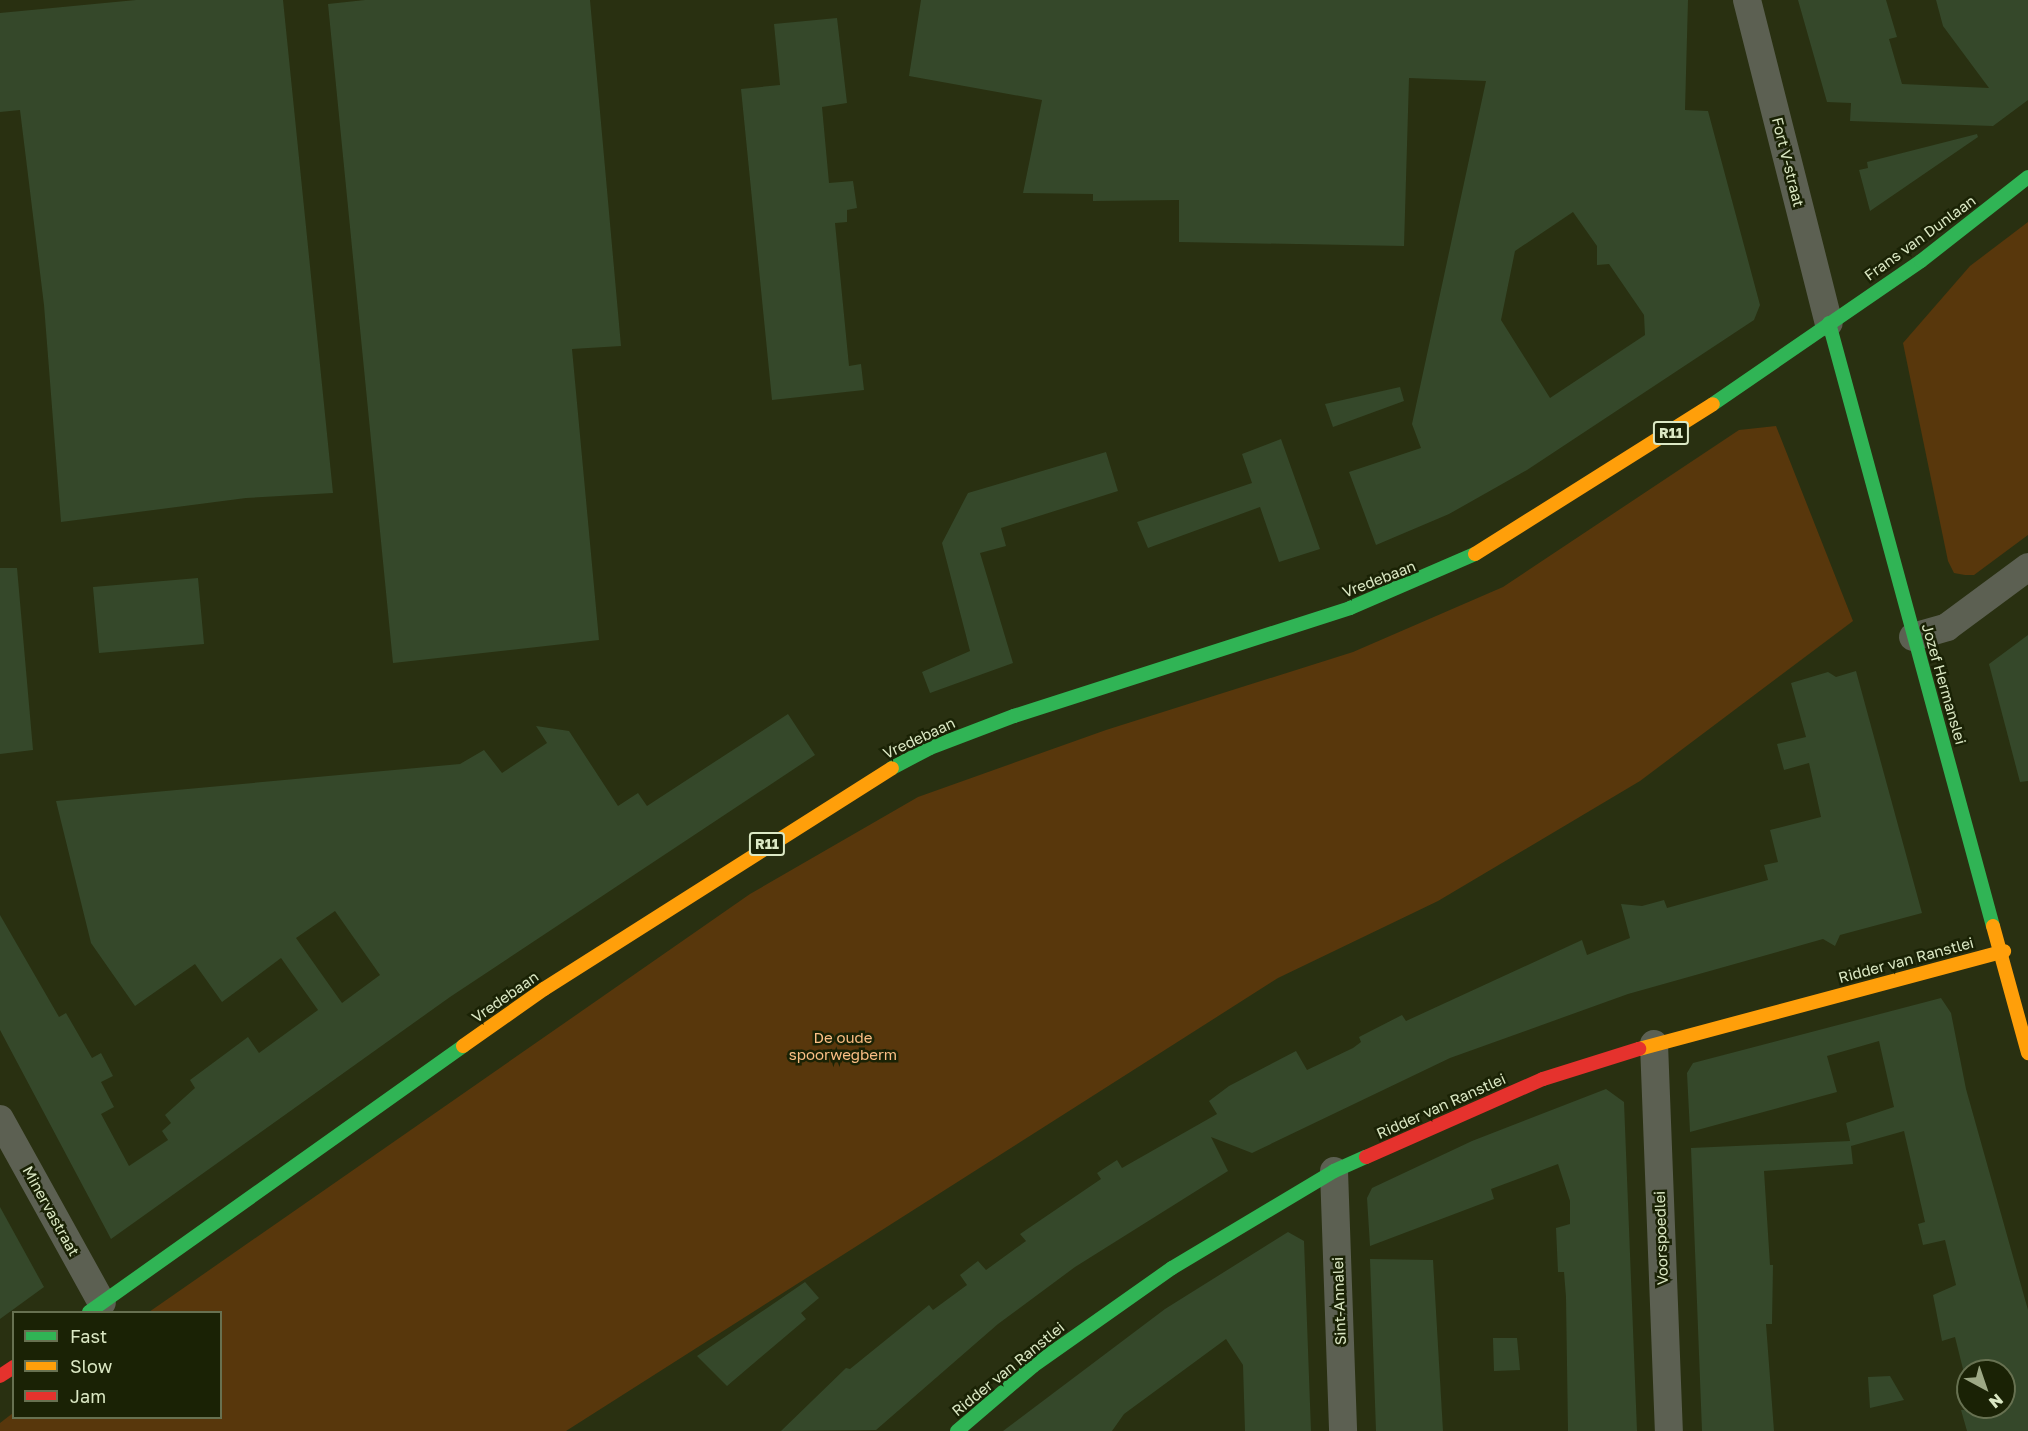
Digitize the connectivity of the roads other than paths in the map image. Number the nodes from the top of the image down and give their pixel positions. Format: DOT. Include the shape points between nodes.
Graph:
graph roads {
  1 [pos="1747,0"];
  2 [pos="2028,177"];
  3 [pos="1829,323"];
  4 [pos="2028,567"];
  5 [pos="1913,637"];
  6 [pos="2004,951"];
  7 [pos="1654,1044"];
  8 [pos="2028,1053"];
  9 [pos="0,1119"];
  10 [pos="1334,1170"];
  11 [pos="96,1308"];
  12 [pos="957,1431"];
  13 [pos="1344,1431"];
  14 [pos="1669,1431"];
  1 -- 3 [label="street, Fort V-straat"];
  2 -- 3 [label="main road, Frans van Dunlaan / R11" via="1921,261"];
  3 -- 5 [label="main road, Jozef Hermanslei"];
  3 -- 11 [label="main road, Vredebaan / R11" via="1655,443 1509,536 1438,574 1350,608 1014,716 930,748 857,787 544,989"];
  4 -- 5 [label="street" via="1947,627"];
  5 -- 6 [label="main road, Jozef Hermanslei"];
  6 -- 7 [label="main road, Ridder van Ranstlei"];
  6 -- 8 [label="main road, Jozef Hermanslei"];
  7 -- 10 [label="main road, Ridder van Ranstlei" via="1543,1079"];
  7 -- 14 [label="street, Voorspoedlei"];
  9 -- 11 [label="street, Minervastraat"];
  10 -- 12 [label="main road, Ridder van Ranstlei" via="1172,1268 1033,1366"];
  10 -- 13 [label="street, Sint-Annalei"];
}
